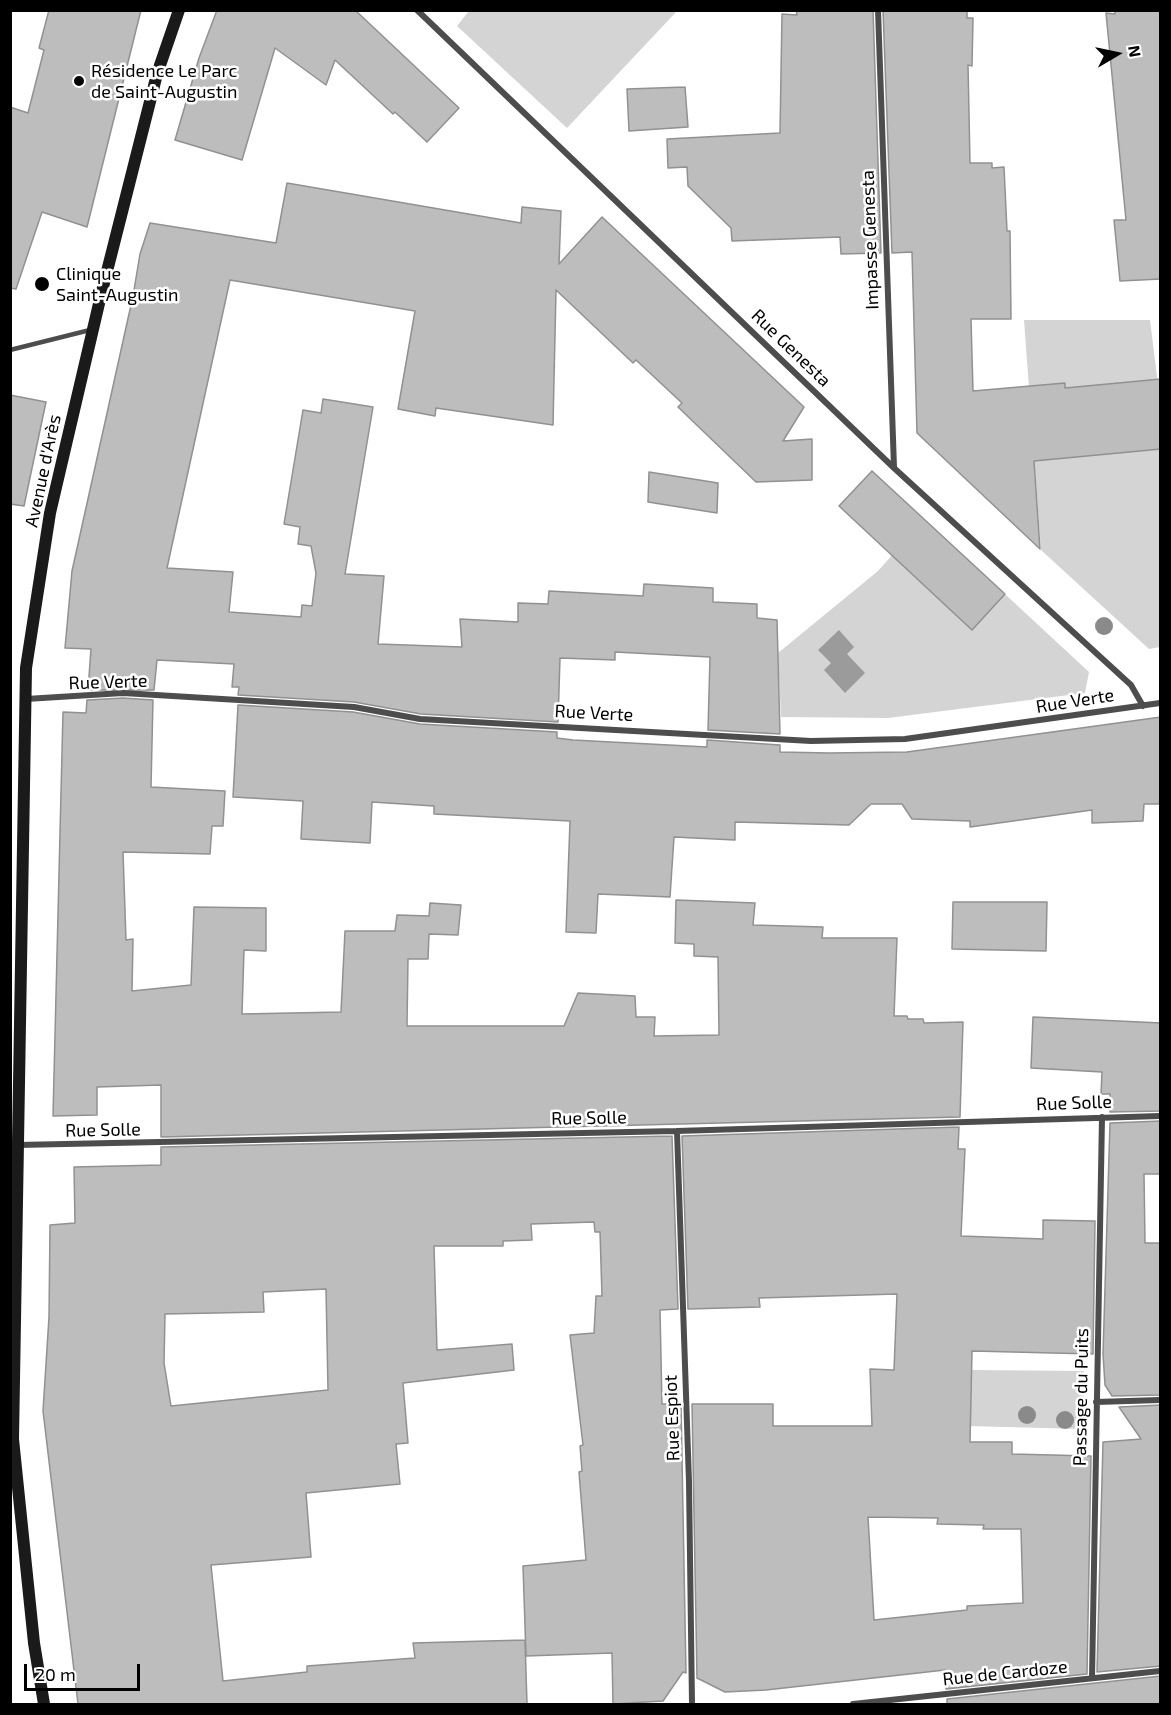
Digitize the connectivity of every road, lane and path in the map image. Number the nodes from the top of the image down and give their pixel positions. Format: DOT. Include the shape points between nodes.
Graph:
graph roads {
  1 [pos="179,10"];
  2 [pos="417,10"];
  3 [pos="878,10"];
  4 [pos="93,330"];
  5 [pos="10,350"];
  6 [pos="894,468"];
  7 [pos="24,699"];
  8 [pos="1161,704"];
  9 [pos="1143,706"];
  10 [pos="15,976"];
  11 [pos="1161,1116"];
  12 [pos="1102,1117"];
  13 [pos="677,1131"];
  14 [pos="17,1145"];
  15 [pos="1161,1400"];
  16 [pos="1096,1402"];
  17 [pos="1161,1671"];
  18 [pos="1092,1678"];
  19 [pos="44,1704"];
  20 [pos="692,1704"];
  21 [pos="853,1704"];
  1 -- 4 [label="main road, Avenue d'Arès" via="157,74"];
  2 -- 6 [label="street, Rue Genesta"];
  3 -- 6 [label="street, Impasse Genesta"];
  4 -- 5 [label="lane"];
  4 -- 7 [label="main road, Avenue d'Arès" via="50,513"];
  6 -- 9 [label="street, Rue Genesta" via="1131,685"];
  7 -- 9 [label="street, Rue Verte" via="123,693 354,707 420,718 811,741 905,739"];
  7 -- 10 [label="main road, Avenue d'Arès"];
  8 -- 9 [label="street, Rue Verte"];
  10 -- 14 [label="main road, Avenue d'Arès"];
  11 -- 12 [label="street, Rue Solle"];
  12 -- 13 [label="street, Rue Solle"];
  12 -- 16 [label="street, Passage du Puits"];
  13 -- 14 [label="street, Rue Solle"];
  13 -- 20 [label="street, Rue Espiot"];
  14 -- 19 [label="main road, Avenue d'Arès" via="13,1439"];
  15 -- 16 [label="street"];
  16 -- 18 [label="street, Passage du Puits"];
  17 -- 18 [label="street, Rue de Cardoze"];
  18 -- 21 [label="street, Rue de Cardoze"];
}
